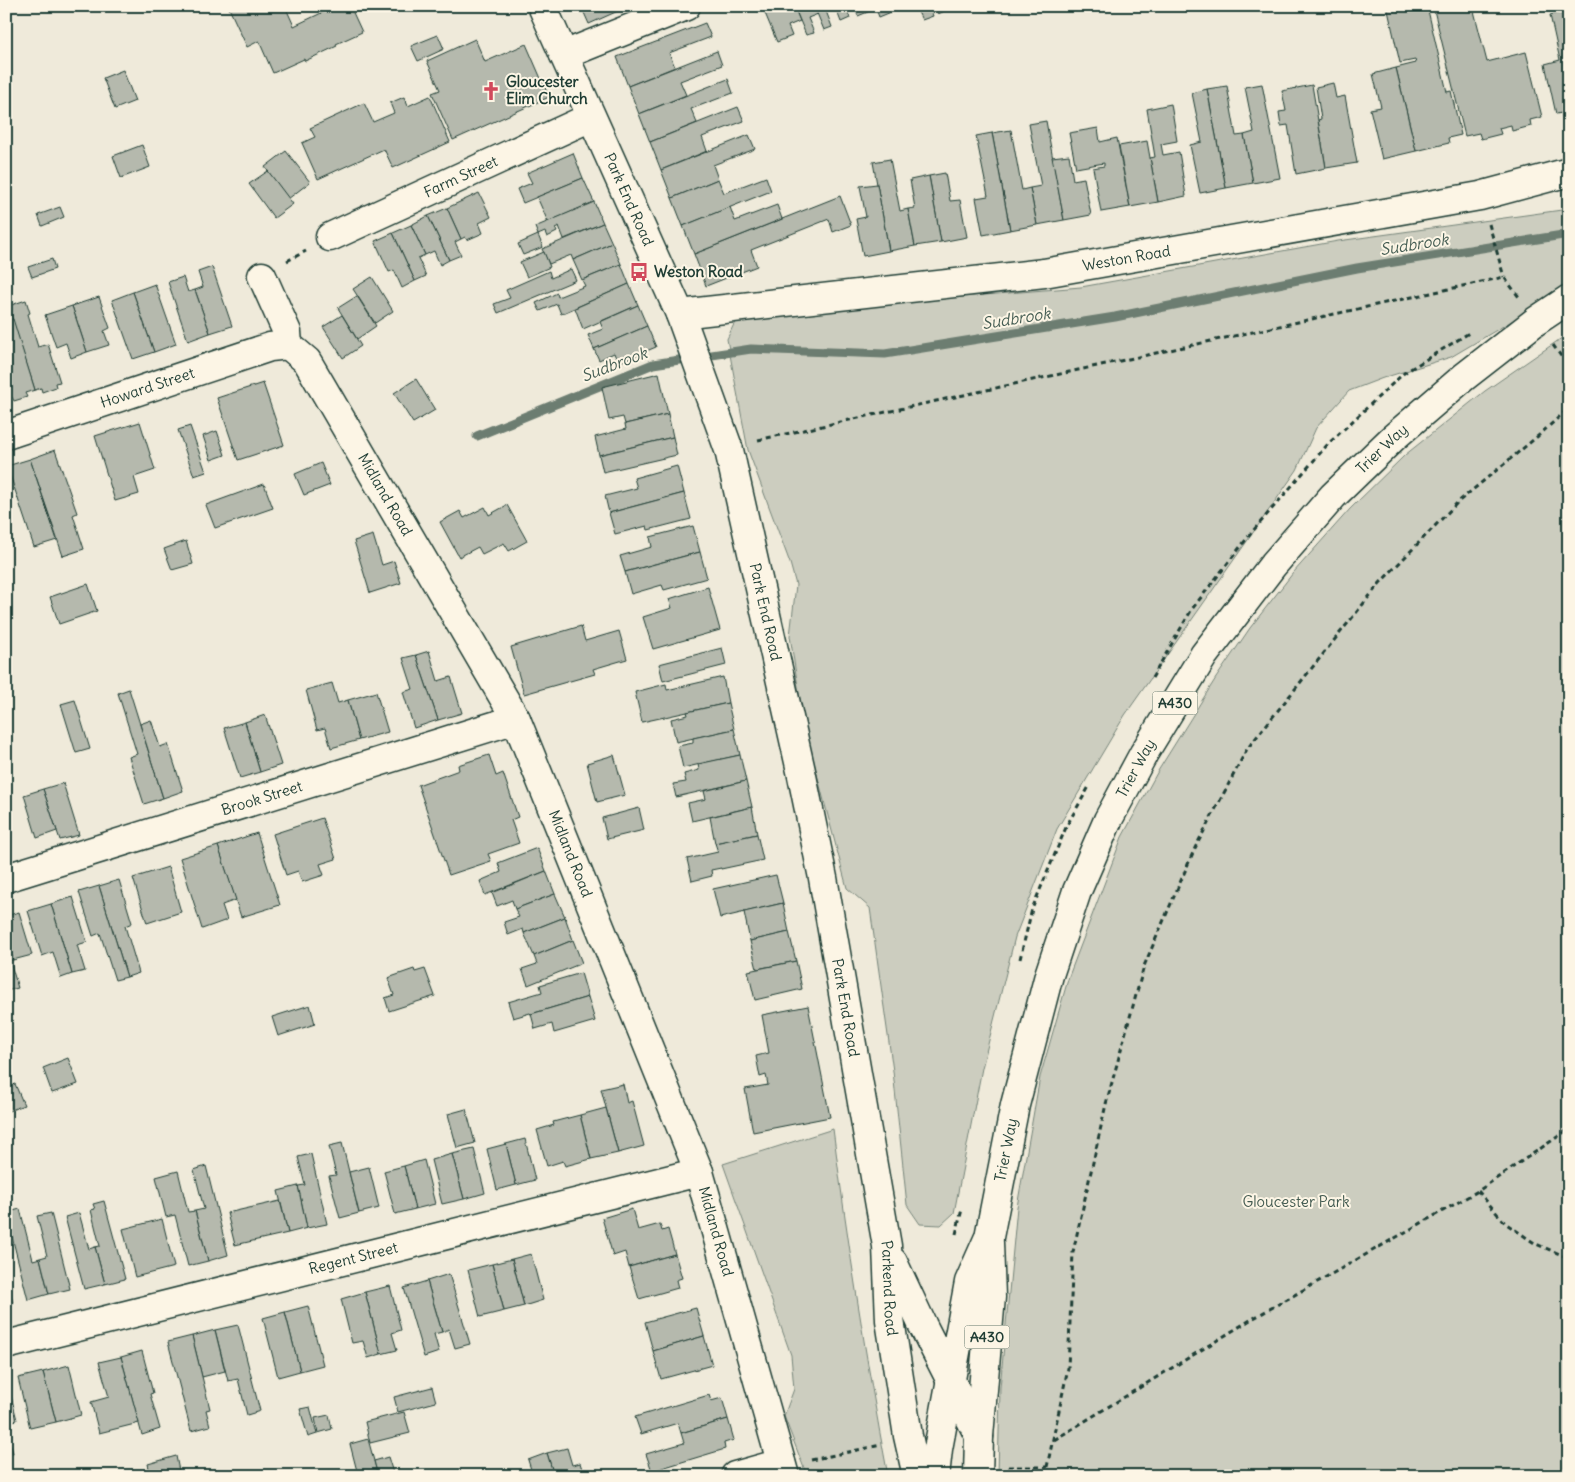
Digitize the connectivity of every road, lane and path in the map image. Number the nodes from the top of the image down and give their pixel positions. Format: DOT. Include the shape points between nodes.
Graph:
graph roads {
  1 [pos="542,6"];
  2 [pos="686,6"];
  3 [pos="564,55"];
  4 [pos="591,118"];
  5 [pos="1569,172"];
  6 [pos="1480,196"];
  7 [pos="330,237"];
  8 [pos="262,276"];
  9 [pos="1504,277"];
  10 [pos="1569,299"];
  11 [pos="680,314"];
  12 [pos="1536,322"];
  13 [pos="288,345"];
  14 [pos="1569,408"];
  15 [pos="6,436"];
  16 [pos="728,446"];
  17 [pos="516,719"];
  18 [pos="6,878"];
  19 [pos="1569,1129"];
  20 [pos="699,1172"];
  21 [pos="1478,1191"];
  22 [pos="989,1237"];
  23 [pos="887,1246"];
  24 [pos="1569,1258"];
  25 [pos="6,1345"];
  26 [pos="951,1379"];
  27 [pos="979,1436"];
  28 [pos="1053,1440"];
  29 [pos="889,1443"];
  30 [pos="1004,1467"];
  31 [pos="1047,1467"];
  32 [pos="783,1469"];
  33 [pos="735,1476"];
  34 [pos="917,1476"];
  35 [pos="936,1476"];
  36 [pos="978,1476"];
  37 [pos="1049,1476"];
  1 -- 3 [label="street, Park End Road"];
  2 -- 3 [label="street"];
  3 -- 4 [label="street, Park End Road"];
  4 -- 7 [label="street, Farm Street"];
  4 -- 11 [label="street, Park End Road"];
  5 -- 6 [label="street, Weston Road"];
  6 -- 9 [label="path"];
  6 -- 11 [label="street, Weston Road" via="1044,274"];
  7 -- 8 [label="path"];
  8 -- 13 [label="street" via="287,332"];
  9 -- 12 [label="path"];
  9 -- 16 [label="path"];
  10 -- 12 [label="street, Trier Way / A430"];
  11 -- 16 [label="street, Park End Road"];
  12 -- 22 [label="street, Trier Way / A430" via="1464,377 1333,496 1273,565 1204,654 1144,753 1108,820 1077,891 1049,975 1014,1105"];
  13 -- 15 [label="street, Howard Street" via="270,347"];
  13 -- 17 [label="street, Midland Road" via="308,361"];
  14 -- 28 [label="path" via="1458,502 1380,583 1247,749 1195,848 1144,966 1106,1104 1073,1252 1068,1368"];
  16 -- 23 [label="street, Park End Road" via="821,868"];
  17 -- 18 [label="street, Brook Street"];
  17 -- 20 [label="street, Midland Road"];
  19 -- 21 [label="path"];
  20 -- 25 [label="street, Regent Street"];
  20 -- 32 [label="street, Midland Road"];
  21 -- 24 [label="path" via="1505,1223 1536,1244"];
  21 -- 28 [label="path" via="1252,1319"];
  22 -- 26 [label="street, Trier Way / A430" via="968,1282"];
  22 -- 27 [label="street, Trier Way / A430" via="991,1297"];
  23 -- 26 [label="street, Parkend Road"];
  23 -- 34 [label="street, Parkend Road" via="890,1320"];
  26 -- 27 [label="street, Trier Way"];
  26 -- 35 [label="street, Trier Way / A430"];
  27 -- 36 [label="street, Trier Way / A430"];
  28 -- 31 [label="path"];
  29 -- 32 [label="path" via="805,1461"];
  30 -- 31 [label="path"];
  31 -- 37 [label="path"];
  32 -- 33 [label="street"];
}
